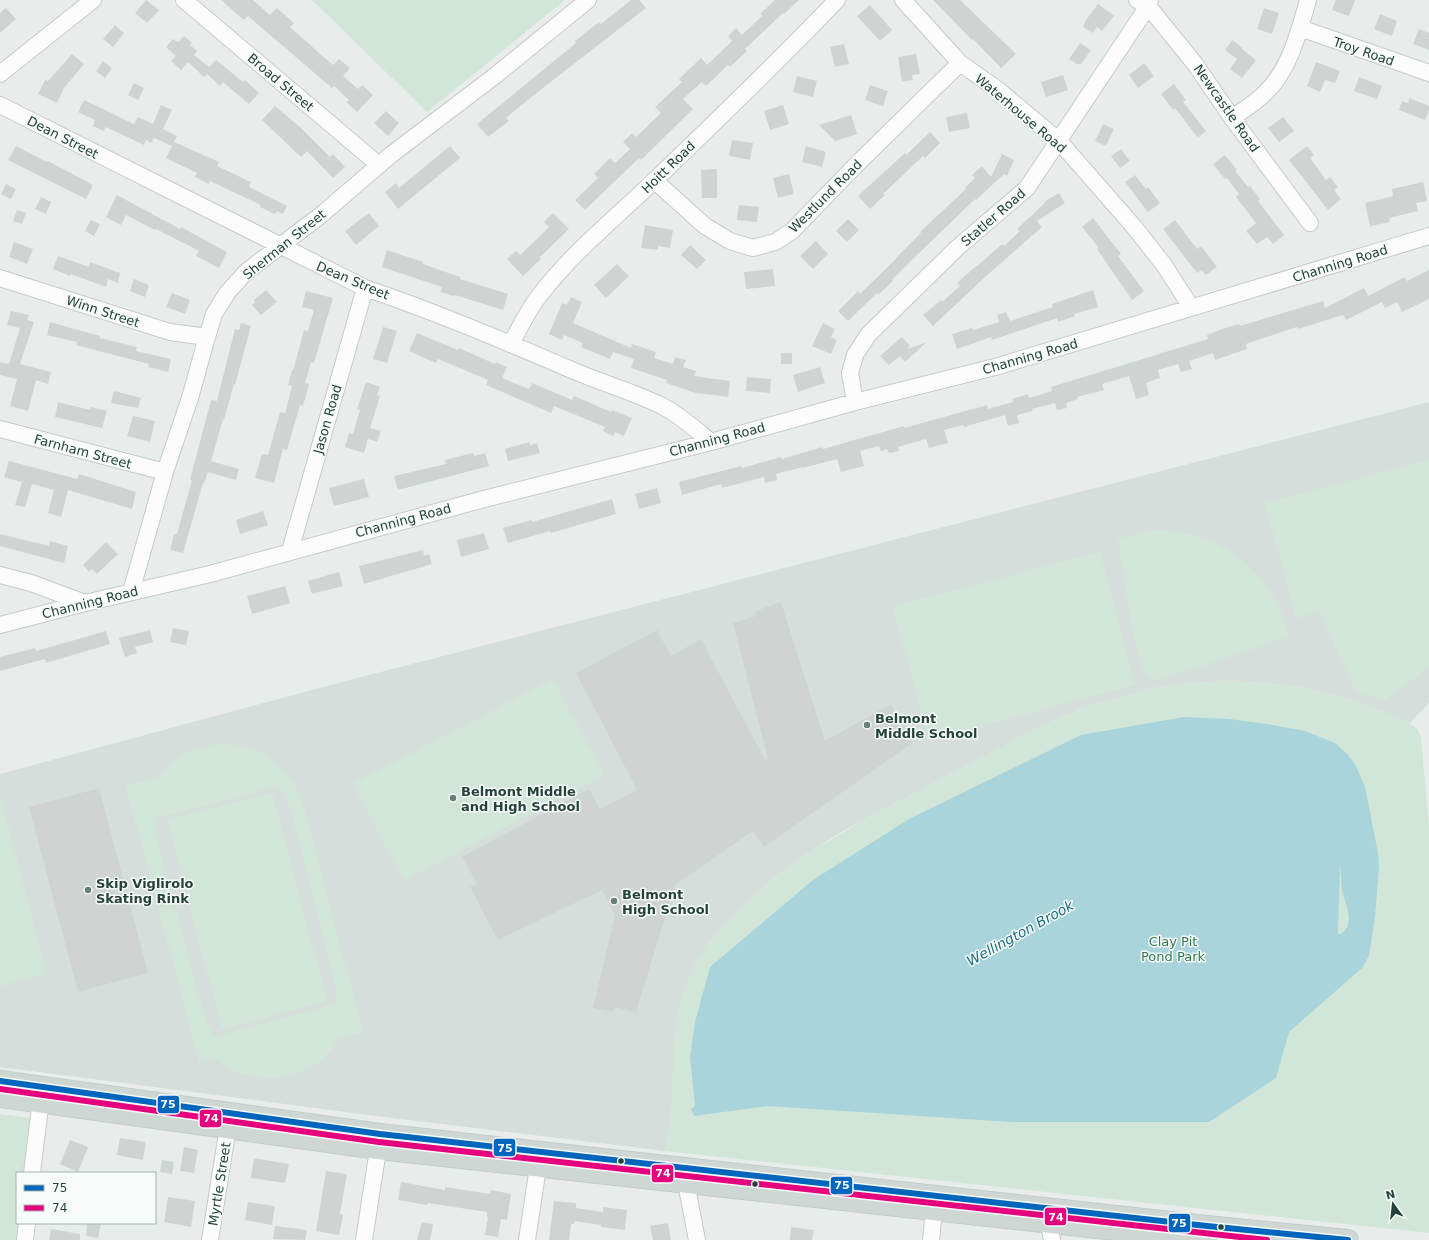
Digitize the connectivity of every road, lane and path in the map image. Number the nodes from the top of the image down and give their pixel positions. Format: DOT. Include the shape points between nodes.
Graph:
graph roads {
  1 [pos="93,0"];
  2 [pos="184,0"];
  3 [pos="588,0"];
  4 [pos="837,0"];
  5 [pos="903,0"];
  6 [pos="1308,0"];
  7 [pos="1145,2"];
  8 [pos="1300,28"];
  9 [pos="960,64"];
  10 [pos="0,74"];
  11 [pos="1429,74"];
  12 [pos="0,105"];
  13 [pos="1232,118"];
  14 [pos="1059,141"];
  15 [pos="379,165"];
  16 [pos="654,180"];
  17 [pos="1310,223"];
  18 [pos="1429,236"];
  19 [pos="280,246"];
  20 [pos="0,278"];
  21 [pos="365,288"];
  22 [pos="1191,307"];
  23 [pos="207,337"];
  24 [pos="511,343"];
  25 [pos="856,402"];
  26 [pos="0,429"];
  27 [pos="711,442"];
  28 [pos="165,472"];
  29 [pos="290,551"];
  30 [pos="0,575"];
  31 [pos="131,592"];
  32 [pos="85,603"];
  33 [pos="0,625"];
  34 [pos="0,1081"];
  35 [pos="42,1095"];
  36 [pos="0,1097"];
  37 [pos="94,1102"];
  38 [pos="228,1127"];
  39 [pos="379,1141"];
  40 [pos="538,1167"];
  41 [pos="32,1172"];
  42 [pos="686,1183"];
  43 [pos="935,1203"];
  44 [pos="27,1224"];
  45 [pos="1049,1224"];
  46 [pos="1205,1236"];
  47 [pos="1337,1239"];
  48 [pos="25,1240"];
  49 [pos="210,1240"];
  50 [pos="364,1240"];
  51 [pos="527,1240"];
  52 [pos="696,1240"];
  53 [pos="931,1240"];
  1 -- 10 [label="street"];
  2 -- 15 [label="street, Broad Street"];
  3 -- 15 [label="street, Sherman Street"];
  4 -- 16 [label="street, Hoitt Road"];
  5 -- 9 [label="street, Waterhouse Road"];
  6 -- 8 [label="street"];
  7 -- 13 [label="street, Newcastle Road" via="1196,64"];
  7 -- 14 [label="street, Statler Road"];
  8 -- 11 [label="street, Troy Road"];
  8 -- 13 [label="street" via="1282,72 1266,92"];
  9 -- 14 [label="street, Waterhouse Road" via="997,89"];
  9 -- 16 [label="street, Westlund Road" via="792,230 775,242 754,248 730,241 705,226"];
  12 -- 19 [label="street, Dean Street"];
  13 -- 17 [label="street, Newcastle Road"];
  14 -- 22 [label="street, Waterhouse Road" via="1135,228 1164,265"];
  14 -- 25 [label="street, Statler Road" via="1027,188 957,248 868,334 855,355 850,373"];
  15 -- 19 [label="street, Sherman Street"];
  16 -- 24 [label="street, Hoitt Road" via="556,274 537,298"];
  18 -- 22 [label="street, Channing Road"];
  19 -- 21 [label="street, Dean Street"];
  19 -- 23 [label="street, Sherman Street" via="246,272 227,293 214,314"];
  20 -- 23 [label="street, Winn Street" via="170,332"];
  21 -- 24 [label="street, Dean Street"];
  21 -- 29 [label="street, Jason Road"];
  22 -- 25 [label="street, Channing Road" via="995,367"];
  23 -- 28 [label="street, Sherman Street"];
  24 -- 27 [label="street, Dean Street" via="662,406 686,421"];
  25 -- 27 [label="street, Channing Road"];
  26 -- 28 [label="street, Farnham Street"];
  27 -- 29 [label="street, Channing Road"];
  28 -- 31 [label="street, Sherman Street"];
  29 -- 31 [label="street, Channing Road" via="210,574"];
  30 -- 32 [label="street" via="31,583"];
  31 -- 32 [label="street, Channing Road"];
  32 -- 33 [label="street, Channing Road"];
  34 -- 35 [label="main road"];
  35 -- 36 [label="main road"];
  35 -- 37 [label="main road"];
  35 -- 41 [label="street"];
  37 -- 38 [label="main road"];
  37 -- 39 [label="main road"];
  38 -- 39 [label="main road"];
  38 -- 49 [label="street, Myrtle Street"];
  39 -- 40 [label="main road"];
  39 -- 43 [label="main road"];
  39 -- 50 [label="street"];
  40 -- 42 [label="main road"];
  40 -- 51 [label="street"];
  42 -- 43 [label="main road"];
  42 -- 52 [label="street"];
  43 -- 45 [label="main road"];
  43 -- 53 [label="street"];
  44 -- 48 [label="street"];
  45 -- 46 [label="main road"];
  46 -- 47 [label="main road"];
}
